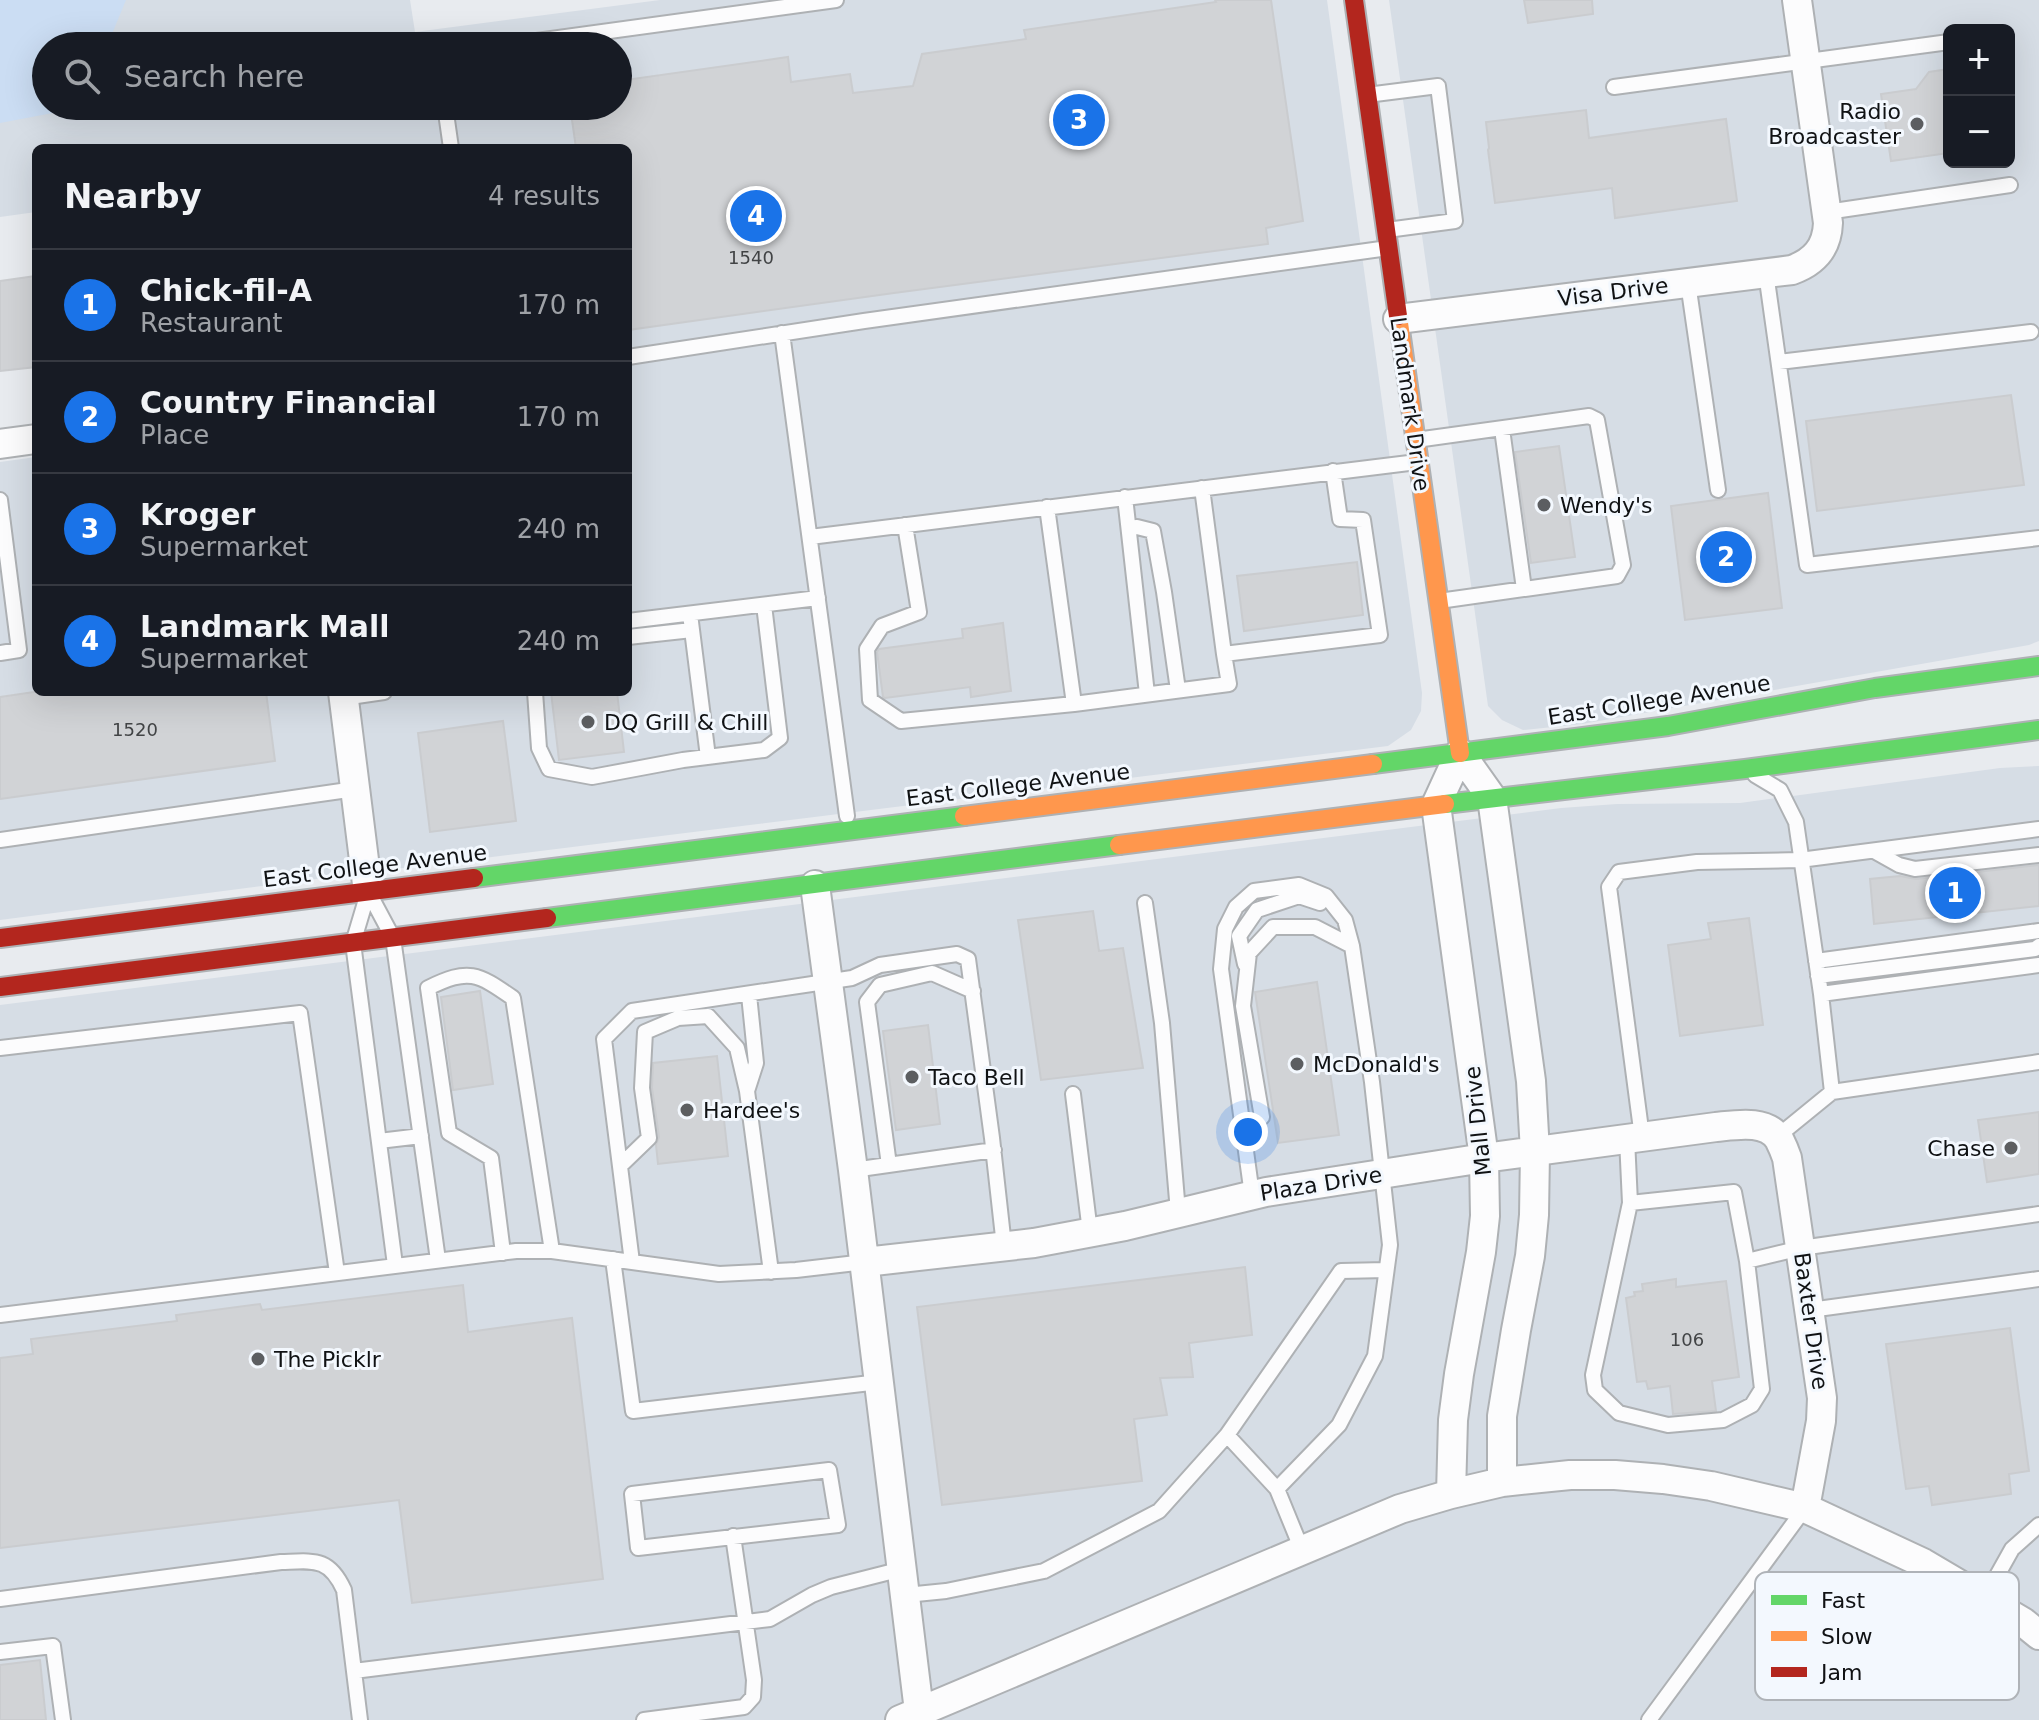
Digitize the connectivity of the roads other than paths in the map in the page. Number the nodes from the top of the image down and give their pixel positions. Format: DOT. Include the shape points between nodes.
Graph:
graph roads {
  1 [pos="836,0"];
  2 [pos="1354,0"];
  3 [pos="1797,0"];
  4 [pos="602,32"];
  5 [pos="1943,43"];
  6 [pos="1805,61"];
  7 [pos="1614,87"];
  8 [pos="1367,95"];
  9 [pos="447,120"];
  10 [pos="450,144"];
  11 [pos="2010,185"];
  12 [pos="1827,212"];
  13 [pos="1387,239"];
  14 [pos="1766,273"];
  15 [pos="1688,283"];
  16 [pos="1398,319"];
  17 [pos="2031,332"];
  18 [pos="782,333"];
  19 [pos="632,356"];
  20 [pos="1779,362"];
  21 [pos="1502,429"];
  22 [pos="32,440"];
  23 [pos="1415,440"];
  24 [pos="0,444"];
  25 [pos="1418,461"];
  26 [pos="1333,471"];
  27 [pos="1202,488"];
  28 [pos="1718,490"];
  29 [pos="1125,497"];
  30 [pos="0,500"];
  31 [pos="1047,507"];
  32 [pos="905,525"];
  33 [pos="1129,528"];
  34 [pos="810,537"];
  35 [pos="2039,538"];
  36 [pos="1524,589"];
  37 [pos="818,598"];
  38 [pos="1439,601"];
  39 [pos="764,605"];
  40 [pos="690,614"];
  41 [pos="632,621"];
  42 [pos="692,630"];
  43 [pos="632,637"];
  44 [pos="0,653"];
  45 [pos="1224,654"];
  46 [pos="2039,666"];
  47 [pos="1178,690"];
  48 [pos="1147,694"];
  49 [pos="343,696"];
  50 [pos="535,696"];
  51 [pos="1074,704"];
  52 [pos="2039,730"];
  53 [pos="1460,753"];
  54 [pos="708,757"];
  55 [pos="1745,769"];
  56 [pos="355,789"];
  57 [pos="1492,798"];
  58 [pos="1436,805"];
  59 [pos="848,823"];
  60 [pos="2039,829"];
  61 [pos="0,840"];
  62 [pos="839,848"];
  63 [pos="1874,851"];
  64 [pos="2039,855"];
  65 [pos="1800,860"];
  66 [pos="690,882"];
  67 [pos="815,885"];
  68 [pos="368,892"];
  69 [pos="1145,903"];
  70 [pos="1336,908"];
  71 [pos="577,915"];
  72 [pos="2039,931"];
  73 [pos="0,938"];
  74 [pos="393,938"];
  75 [pos="353,943"];
  76 [pos="1352,946"];
  77 [pos="2039,946"];
  78 [pos="2039,965"];
  79 [pos="1817,968"];
  80 [pos="1247,973"];
  81 [pos="829,982"];
  82 [pos="0,987"];
  83 [pos="973,991"];
  84 [pos="1821,994"];
  85 [pos="749,995"];
  86 [pos="0,1048"];
  87 [pos="2039,1062"];
  88 [pos="747,1091"];
  89 [pos="1832,1092"];
  90 [pos="1073,1094"];
  91 [pos="1243,1134"];
  92 [pos="421,1136"];
  93 [pos="1778,1136"];
  94 [pos="1634,1138"];
  95 [pos="379,1141"];
  96 [pos="994,1150"];
  97 [pos="1535,1152"];
  98 [pos="1484,1158"];
  99 [pos="889,1165"];
  100 [pos="620,1166"];
  101 [pos="853,1170"];
  102 [pos="1382,1174"];
  103 [pos="1252,1195"];
  104 [pos="1630,1203"];
  105 [pos="1178,1212"];
  106 [pos="2039,1214"];
  107 [pos="1090,1232"];
  108 [pos="1004,1246"];
  109 [pos="1801,1248"];
  110 [pos="552,1251"];
  111 [pos="503,1253"];
  112 [pos="613,1259"];
  113 [pos="438,1260"];
  114 [pos="1747,1261"];
  115 [pos="632,1262"];
  116 [pos="865,1262"];
  117 [pos="395,1265"];
  118 [pos="1386,1270"];
  119 [pos="771,1272"];
  120 [pos="337,1273"];
  121 [pos="2039,1279"];
  122 [pos="1810,1310"];
  123 [pos="0,1315"];
  124 [pos="879,1382"];
  125 [pos="1227,1435"];
  126 [pos="1502,1482"];
  127 [pos="1277,1489"];
  128 [pos="1451,1494"];
  129 [pos="1805,1508"];
  130 [pos="2039,1525"];
  131 [pos="733,1536"];
  132 [pos="1302,1550"];
  133 [pos="1758,1572"];
  134 [pos="1938,1572"];
  135 [pos="1999,1572"];
  136 [pos="1755,1576"];
  137 [pos="904,1582"];
  138 [pos="0,1599"];
  139 [pos="2019,1620"];
  140 [pos="745,1622"];
  141 [pos="2039,1635"];
  142 [pos="0,1652"];
  143 [pos="354,1671"];
  144 [pos="913,1717"];
  145 [pos="63,1720"];
  146 [pos="360,1720"];
  147 [pos="644,1720"];
  148 [pos="1649,1720"];
  1 -- 4 [label="lane"];
  2 -- 8 [label="main road, Landmark Drive"];
  3 -- 6 [label="street"];
  5 -- 6 [label="lane"];
  6 -- 7 [label="lane"];
  6 -- 12 [label="street"];
  8 -- 13 [label="main road, Landmark Drive"];
  8 -- 13 [label="lane" via="1438,86 1455,221"];
  9 -- 10 [label="lane"];
  11 -- 12 [label="lane"];
  12 -- 14 [label="street, Visa Drive" via="1828,231 1820,251 1805,265"];
  13 -- 16 [label="main road, Landmark Drive"];
  13 -- 18 [label="lane"];
  14 -- 15 [label="street, Visa Drive"];
  14 -- 20 [label="lane"];
  15 -- 16 [label="street, Visa Drive"];
  15 -- 28 [label="lane"];
  16 -- 23 [label="main road, Landmark Drive"];
  17 -- 20 [label="lane"];
  18 -- 19 [label="lane"];
  18 -- 34 [label="lane"];
  20 -- 35 [label="lane" via="1807,565"];
  21 -- 23 [label="lane"];
  21 -- 36 [label="lane"];
  21 -- 36 [label="lane" via="1589,416 1597,420 1623,565 1617,576"];
  22 -- 24 [label="street"];
  23 -- 25 [label="main road, Landmark Drive"];
  25 -- 26 [label="lane"];
  25 -- 38 [label="main road, Landmark Drive"];
  26 -- 27 [label="lane"];
  26 -- 45 [label="lane" via="1340,519 1363,520 1380,635"];
  27 -- 29 [label="lane"];
  27 -- 45 [label="lane"];
  29 -- 31 [label="lane"];
  29 -- 33 [label="lane"];
  30 -- 44 [label="lane" via="19,650"];
  31 -- 32 [label="lane"];
  31 -- 51 [label="lane"];
  32 -- 34 [label="lane"];
  32 -- 51 [label="lane" via="919,612 882,626 867,649 870,700 901,721"];
  33 -- 47 [label="lane" via="1153,531"];
  33 -- 48 [label="lane"];
  34 -- 37 [label="lane"];
  36 -- 38 [label="lane"];
  37 -- 39 [label="lane"];
  37 -- 59 [label="lane"];
  38 -- 53 [label="main road, Landmark Drive"];
  39 -- 40 [label="lane"];
  39 -- 54 [label="lane" via="780,738 764,750"];
  40 -- 41 [label="lane"];
  40 -- 42 [label="lane"];
  42 -- 43 [label="lane"];
  42 -- 54 [label="lane"];
  45 -- 47 [label="lane" via="1229,684"];
  46 -- 53 [label="main road, East College Avenue" via="1875,688 1668,726"];
  47 -- 48 [label="lane"];
  48 -- 51 [label="lane"];
  49 -- 56 [label="street"];
  50 -- 54 [label="lane" via="539,748 549,769 592,777"];
  52 -- 55 [label="main road"];
  53 -- 57 [label="street, Landmark Drive"];
  53 -- 58 [label="street"];
  53 -- 59 [label="main road, East College Avenue"];
  55 -- 57 [label="main road"];
  55 -- 65 [label="lane" via="1780,790 1796,822"];
  56 -- 61 [label="lane"];
  56 -- 68 [label="street"];
  57 -- 58 [label="main road"];
  57 -- 97 [label="street" via="1531,1081"];
  58 -- 67 [label="main road"];
  58 -- 98 [label="street, Mall Drive"];
  59 -- 62 [label="main road"];
  59 -- 68 [label="main road, East College Avenue"];
  60 -- 63 [label="lane"];
  63 -- 64 [label="lane" via="1915,869"];
  63 -- 65 [label="lane"];
  65 -- 79 [label="lane"];
  65 -- 94 [label="lane" via="1697,862 1619,872 1609,887"];
  66 -- 71 [label="main road" via="646,890"];
  67 -- 71 [label="main road"];
  67 -- 81 [label="street"];
  68 -- 73 [label="main road, East College Avenue"];
  68 -- 74 [label="lane"];
  68 -- 75 [label="lane"];
  69 -- 105 [label="lane" via="1162,1023"];
  70 -- 76 [label="lane"];
  70 -- 80 [label="lane" via="1299,896 1257,910 1239,936"];
  70 -- 91 [label="lane" via="1326,896 1299,885 1254,891 1236,907 1225,929 1221,969"];
  71 -- 74 [label="main road"];
  72 -- 79 [label="lane"];
  74 -- 75 [label="main road"];
  74 -- 92 [label="lane"];
  75 -- 82 [label="main road"];
  75 -- 95 [label="lane"];
  76 -- 80 [label="lane" via="1315,927 1273,927 1249,953"];
  76 -- 102 [label="lane"];
  77 -- 79 [label="lane"];
  78 -- 84 [label="lane"];
  79 -- 84 [label="lane"];
  80 -- 91 [label="lane" via="1243,1006 1262,1117"];
  81 -- 83 [label="lane" via="880,965 957,954 968,959"];
  81 -- 85 [label="lane"];
  81 -- 101 [label="street"];
  83 -- 96 [label="lane"];
  83 -- 99 [label="lane" via="932,973 880,985 867,1002"];
  84 -- 89 [label="lane"];
  85 -- 88 [label="lane" via="756,1063"];
  85 -- 100 [label="lane" via="632,1011 604,1039"];
  86 -- 120 [label="lane" via="300,1013"];
  87 -- 89 [label="lane"];
  88 -- 100 [label="lane" via="737,1048 708,1016 678,1018 645,1032 642,1088 649,1138"];
  88 -- 119 [label="lane"];
  89 -- 93 [label="lane"];
  90 -- 107 [label="lane"];
  91 -- 103 [label="lane"];
  92 -- 95 [label="lane"];
  92 -- 113 [label="lane"];
  93 -- 94 [label="street, Plaza Drive" via="1748,1124"];
  93 -- 109 [label="street, Baxter Drive" via="1787,1158"];
  94 -- 97 [label="street, Plaza Drive"];
  94 -- 104 [label="lane"];
  95 -- 117 [label="lane"];
  96 -- 99 [label="lane"];
  96 -- 108 [label="lane"];
  97 -- 98 [label="street, Plaza Drive"];
  97 -- 126 [label="street" via="1530,1256 1502,1416"];
  98 -- 102 [label="street, Plaza Drive"];
  98 -- 128 [label="street, Mall Drive" via="1485,1216 1453,1420"];
  99 -- 101 [label="lane"];
  100 -- 115 [label="lane"];
  101 -- 116 [label="street"];
  102 -- 103 [label="street, Plaza Drive"];
  102 -- 118 [label="lane" via="1390,1245"];
  103 -- 105 [label="street, Plaza Drive"];
  104 -- 114 [label="lane" via="1734,1192"];
  104 -- 114 [label="lane" via="1593,1375 1595,1390 1619,1413 1668,1425 1723,1420 1752,1405 1762,1389"];
  105 -- 107 [label="street, Plaza Drive"];
  106 -- 109 [label="lane"];
  107 -- 108 [label="street, Plaza Drive"];
  108 -- 116 [label="street, Plaza Drive"];
  109 -- 114 [label="lane"];
  109 -- 122 [label="street, Baxter Drive"];
  110 -- 111 [label="lane"];
  110 -- 111 [label="lane" via="513,998 472,975 451,977 428,988 449,1133 491,1158"];
  110 -- 112 [label="lane"];
  111 -- 113 [label="lane"];
  112 -- 115 [label="lane"];
  112 -- 124 [label="lane" via="633,1411"];
  113 -- 117 [label="lane"];
  115 -- 119 [label="lane" via="719,1274"];
  116 -- 119 [label="lane"];
  116 -- 124 [label="street"];
  117 -- 120 [label="lane"];
  118 -- 125 [label="lane" via="1341,1271"];
  118 -- 127 [label="lane" via="1375,1356 1339,1425"];
  120 -- 123 [label="lane"];
  121 -- 122 [label="lane"];
  122 -- 129 [label="street, Baxter Drive" via="1822,1398"];
  124 -- 137 [label="street"];
  125 -- 127 [label="lane"];
  125 -- 137 [label="lane" via="1159,1511 1044,1571 946,1591"];
  126 -- 128 [label="street"];
  126 -- 129 [label="street" via="1570,1475 1663,1479"];
  127 -- 132 [label="lane"];
  128 -- 132 [label="street"];
  129 -- 133 [label="lane"];
  129 -- 134 [label="street"];
  130 -- 135 [label="lane" via="2012,1549"];
  131 -- 131 [label="lane" via="838,1525 829,1470 632,1494 638,1548"];
  131 -- 140 [label="lane"];
  132 -- 144 [label="street"];
  136 -- 148 [label="lane"];
  137 -- 140 [label="lane" via="831,1587 770,1619"];
  137 -- 144 [label="street"];
  138 -- 143 [label="lane" via="281,1562 318,1563 330,1568 344,1590"];
  139 -- 141 [label="street"];
  140 -- 143 [label="lane"];
  140 -- 147 [label="lane" via="754,1680 753,1697 744,1707"];
  142 -- 145 [label="lane" via="53,1646"];
  143 -- 146 [label="lane"];
}
